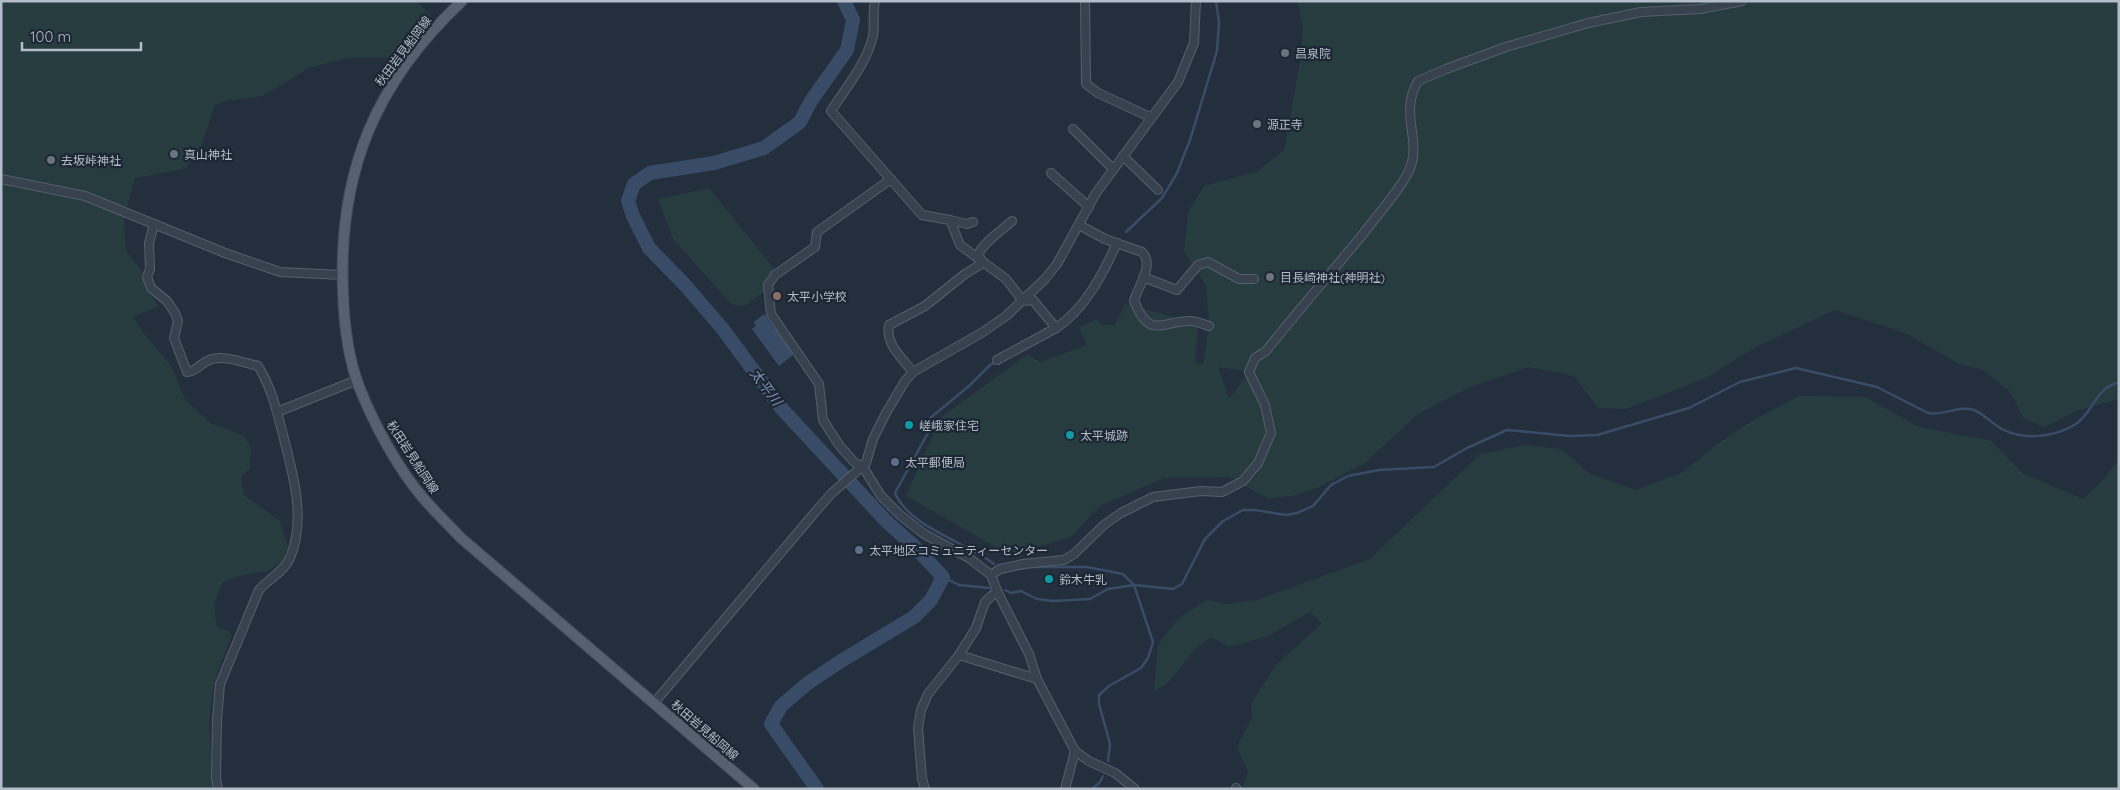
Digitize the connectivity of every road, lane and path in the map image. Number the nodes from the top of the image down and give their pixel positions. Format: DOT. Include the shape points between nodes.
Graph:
graph roads {
  1 [pos="462,1"];
  2 [pos="875,1"];
  3 [pos="1085,1"];
  4 [pos="1196,1"];
  5 [pos="1742,1"];
  6 [pos="1152,118"];
  7 [pos="1073,129"];
  8 [pos="1123,156"];
  9 [pos="1113,169"];
  10 [pos="1051,173"];
  11 [pos="1,179"];
  12 [pos="891,179"];
  13 [pos="1158,190"];
  14 [pos="1089,207"];
  15 [pos="950,220"];
  16 [pos="1012,221"];
  17 [pos="973,222"];
  18 [pos="154,224"];
  19 [pos="1079,225"];
  20 [pos="1117,243"];
  21 [pos="983,263"];
  22 [pos="342,275"];
  23 [pos="1143,277"];
  24 [pos="1254,280"];
  25 [pos="1023,301"];
  26 [pos="1209,326"];
  27 [pos="1056,328"];
  28 [pos="997,360"];
  29 [pos="913,372"];
  30 [pos="357,380"];
  31 [pos="277,412"];
  32 [pos="861,469"];
  33 [pos="992,575"];
  34 [pos="997,591"];
  35 [pos="959,655"];
  36 [pos="1037,679"];
  37 [pos="654,702"];
  38 [pos="1075,751"];
  39 [pos="218,789"];
  40 [pos="754,789"];
  41 [pos="925,789"];
  42 [pos="1065,789"];
  43 [pos="1134,789"];
  1 -- 22 [label="main road, 秋田岩見船岡線" via="414,54 388,90 371,123 361,148 346,210"];
  2 -- 12 [label="street" via="873,36 862,62 831,111"];
  3 -- 6 [label="street" via="1086,84 1098,93"];
  4 -- 6 [label="street" via="1194,43 1178,82"];
  5 -- 33 [label="street" via="1700,9 1641,12 1588,23 1506,47 1418,81 1410,98 1414,158 1408,172 1394,195 1338,264 1266,351 1255,358 1250,372 1271,433 1258,463 1243,481 1222,492 1153,497 1121,512 1064,560 1000,569"];
  6 -- 8 [label="street"];
  7 -- 9 [label="street"];
  8 -- 9 [label="street"];
  8 -- 13 [label="street"];
  9 -- 14 [label="street"];
  10 -- 14 [label="street"];
  11 -- 18 [label="street" via="85,196"];
  12 -- 15 [label="street" via="922,215"];
  12 -- 32 [label="street" via="817,232 815,246 775,275 768,284 771,314 819,384 823,420 839,445"];
  14 -- 19 [label="street"];
  15 -- 17 [label="street" via="967,224"];
  15 -- 21 [label="street" via="960,244"];
  16 -- 21 [label="street" via="988,239 981,249 978,254"];
  18 -- 22 [label="street" via="280,272"];
  18 -- 31 [label="street" via="147,276 151,288 167,301 175,313 178,321 174,338 187,372 218,358 258,366 268,382"];
  19 -- 20 [label="street"];
  19 -- 25 [label="street" via="1057,264"];
  20 -- 23 [label="street" via="1146,256 1148,266"];
  20 -- 27 [label="street" via="1093,288 1072,315"];
  21 -- 25 [label="street" via="1006,279"];
  21 -- 29 [label="street" via="925,306 889,325 890,341"];
  22 -- 30 [label="main road, 秋田岩見船岡線" via="344,316"];
  23 -- 24 [label="street" via="1177,290 1198,264 1208,262 1239,280"];
  23 -- 26 [label="street" via="1134,301 1148,323 1154,326 1189,320"];
  25 -- 27 [label="street" via="1033,300"];
  25 -- 29 [label="street" via="983,332"];
  27 -- 28 [label="street"];
  29 -- 32 [label="street" via="886,413"];
  30 -- 31 [label="street"];
  30 -- 37 [label="main road, 秋田岩見船岡線" via="380,433 424,499 496,569"];
  31 -- 39 [label="street" via="295,482 298,523 290,559 258,590 220,684 216,720"];
  32 -- 33 [label="street" via="900,515 924,534 969,558"];
  32 -- 37 [label="street" via="835,491"];
  33 -- 34 [label="street"];
  34 -- 35 [label="street" via="985,602 976,628"];
  34 -- 36 [label="street" via="1029,654"];
  35 -- 36 [label="street"];
  35 -- 41 [label="street" via="928,694 921,710 918,728"];
  36 -- 38 [label="street"];
  37 -- 40 [label="main road, 秋田岩見船岡線"];
  38 -- 42 [label="street"];
  38 -- 43 [label="street" via="1114,773"];
}
